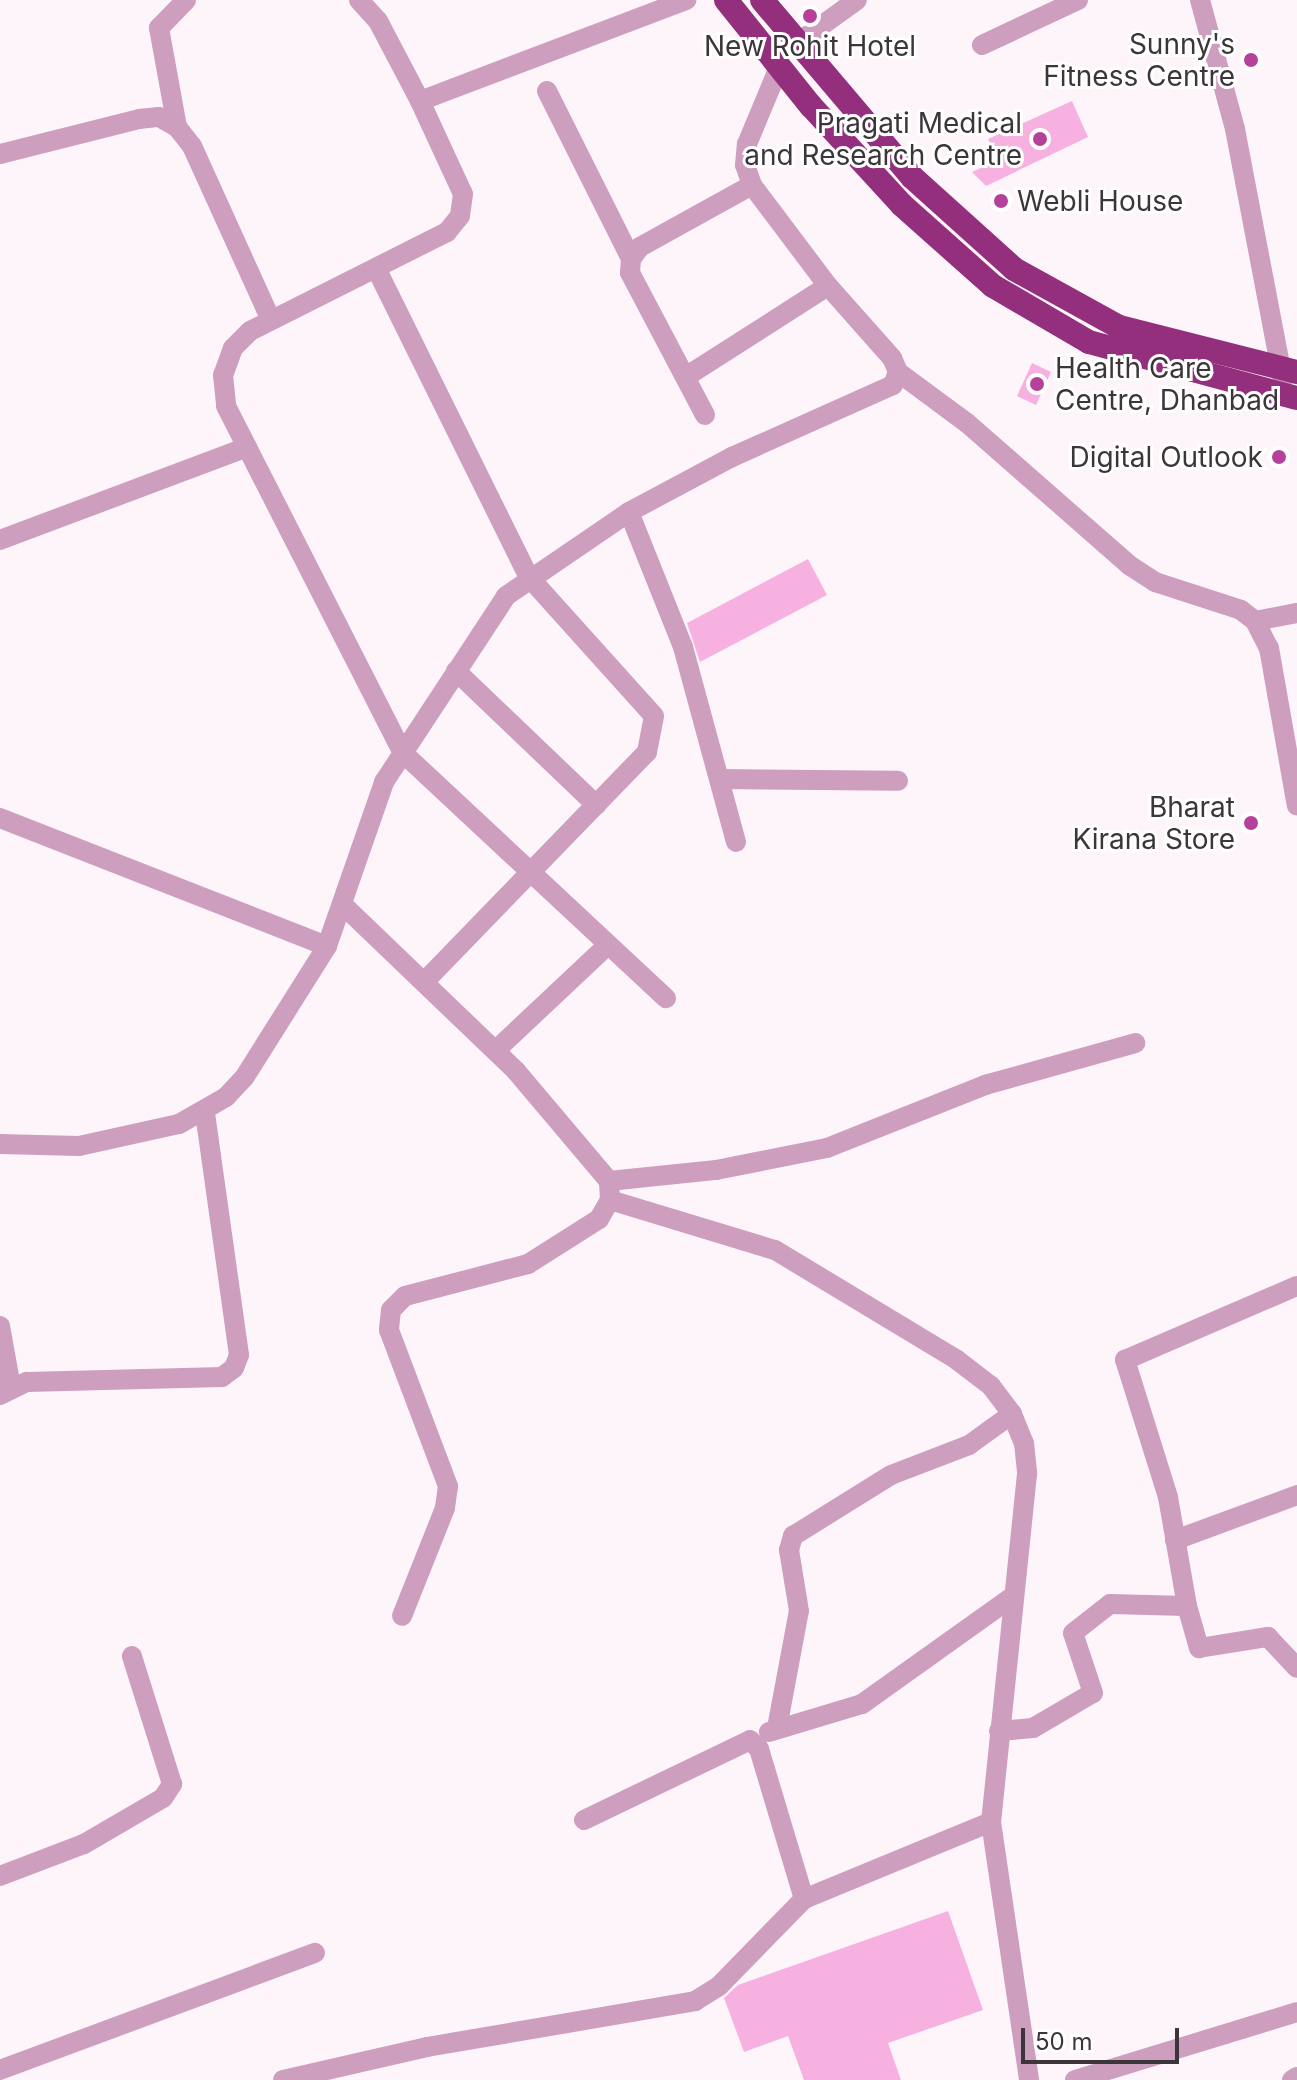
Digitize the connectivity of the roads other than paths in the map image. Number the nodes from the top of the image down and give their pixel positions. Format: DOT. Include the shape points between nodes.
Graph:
graph roads {
  1 [pos="186,0"];
  2 [pos="359,0"];
  3 [pos="686,0"];
  4 [pos="726,0"];
  5 [pos="762,0"];
  6 [pos="857,0"];
  7 [pos="1078,0"];
  8 [pos="1200,0"];
  9 [pos="796,44"];
  10 [pos="982,45"];
  11 [pos="779,67"];
  12 [pos="547,91"];
  13 [pos="420,101"];
  14 [pos="177,127"];
  15 [pos="0,154"];
  16 [pos="752,185"];
  17 [pos="631,259"];
  18 [pos="376,268"];
  19 [pos="828,286"];
  20 [pos="270,318"];
  21 [pos="1289,370"];
  22 [pos="898,372"];
  23 [pos="687,376"];
  24 [pos="1291,397"];
  25 [pos="705,415"];
  26 [pos="247,447"];
  27 [pos="629,512"];
  28 [pos="0,540"];
  29 [pos="528,576"];
  30 [pos="1297,613"];
  31 [pos="1255,621"];
  32 [pos="456,671"];
  33 [pos="402,752"];
  34 [pos="720,779"];
  35 [pos="898,781"];
  36 [pos="596,805"];
  37 [pos="1297,806"];
  38 [pos="0,818"];
  39 [pos="736,842"];
  40 [pos="531,872"];
  41 [pos="343,905"];
  42 [pos="608,945"];
  43 [pos="327,946"];
  44 [pos="424,982"];
  45 [pos="666,998"];
  46 [pos="1135,1043"];
  47 [pos="496,1050"];
  48 [pos="205,1113"];
  49 [pos="0,1144"];
  50 [pos="609,1191"];
  51 [pos="1297,1286"];
  52 [pos="0,1326"];
  53 [pos="6,1391"];
  54 [pos="1012,1414"];
  55 [pos="1297,1495"];
  56 [pos="1175,1540"];
  57 [pos="1012,1597"];
  58 [pos="1187,1606"];
  59 [pos="402,1616"];
  60 [pos="132,1656"];
  61 [pos="1297,1668"];
  62 [pos="777,1728"];
  63 [pos="999,1731"];
  64 [pos="750,1740"];
  65 [pos="584,1820"];
  66 [pos="991,1822"];
  67 [pos="0,1876"];
  68 [pos="804,1899"];
  69 [pos="315,1953"];
  70 [pos="1297,2012"];
  71 [pos="0,2070"];
  72 [pos="283,2080"];
  73 [pos="1029,2080"];
  74 [pos="1075,2080"];
  1 -- 14 [label="street" via="159,28"];
  2 -- 13 [label="street" via="378,21"];
  3 -- 13 [label="street"];
  4 -- 11 [label="highway"];
  5 -- 9 [label="highway"];
  6 -- 9 [label="street"];
  7 -- 10 [label="street"];
  8 -- 21 [label="street"];
  9 -- 21 [label="highway" via="912,177 1014,269 1119,327"];
  11 -- 16 [label="street" via="747,144 745,165"];
  11 -- 24 [label="highway" via="902,205 952,253 1027,308 1102,346"];
  12 -- 17 [label="street"];
  13 -- 18 [label="street" via="463,194 460,216 447,232"];
  14 -- 15 [label="street" via="159,117 139,119"];
  14 -- 20 [label="street" via="192,146"];
  16 -- 17 [label="street" via="640,247"];
  16 -- 19 [label="street"];
  17 -- 23 [label="street" via="630,273"];
  18 -- 20 [label="street"];
  18 -- 29 [label="street"];
  19 -- 22 [label="street" via="892,358"];
  19 -- 23 [label="street"];
  20 -- 26 [label="street" via="233,348 223,375 226,406"];
  21 -- 24 [label="street"];
  22 -- 27 [label="street" via="881,394 732,457"];
  22 -- 31 [label="street" via="967,423 1129,565 1155,582 1241,610"];
  23 -- 25 [label="street"];
  26 -- 28 [label="street"];
  26 -- 33 [label="street"];
  27 -- 29 [label="street"];
  27 -- 34 [label="street" via="683,647"];
  29 -- 32 [label="street" via="487,618"];
  29 -- 36 [label="street" via="654,716 647,752"];
  30 -- 31 [label="street"];
  31 -- 37 [label="street" via="1269,648"];
  32 -- 33 [label="street"];
  32 -- 36 [label="street"];
  33 -- 40 [label="street"];
  33 -- 41 [label="street" via="371,816"];
  34 -- 35 [label="street"];
  34 -- 39 [label="street"];
  36 -- 40 [label="street"];
  38 -- 43 [label="street"];
  40 -- 42 [label="street"];
  40 -- 44 [label="street"];
  41 -- 43 [label="street"];
  41 -- 44 [label="street"];
  42 -- 45 [label="street"];
  42 -- 47 [label="street"];
  43 -- 48 [label="street" via="244,1078"];
  44 -- 47 [label="street"];
  46 -- 50 [label="street" via="985,1085 827,1148"];
  47 -- 50 [label="street"];
  48 -- 49 [label="street" via="179,1124 79,1146"];
  48 -- 53 [label="street" via="239,1355 234,1368 222,1377 27,1382"];
  50 -- 54 [label="street" via="775,1250 957,1360 991,1386"];
  50 -- 59 [label="street" via="599,1219 528,1264 405,1296 391,1310 389,1330 448,1486 445,1508"];
  51 -- 56 [label="street" via="1125,1360 1168,1497"];
  52 -- 53 [label="street"];
  54 -- 57 [label="street" via="1024,1443 1027,1474"];
  54 -- 62 [label="street" via="969,1445 891,1475 793,1536 789,1550 799,1611"];
  55 -- 56 [label="street"];
  56 -- 58 [label="street"];
  57 -- 62 [label="street" via="862,1704"];
  57 -- 63 [label="street"];
  58 -- 61 [label="street" via="1199,1648 1268,1637"];
  58 -- 63 [label="street" via="1110,1604 1073,1633 1093,1693 1033,1728"];
  60 -- 67 [label="street" via="172,1784 163,1798 84,1844"];
  62 -- 64 [label="street"];
  63 -- 66 [label="street"];
  64 -- 65 [label="street"];
  64 -- 68 [label="street" via="759,1749"];
  66 -- 68 [label="street"];
  66 -- 73 [label="street"];
  68 -- 72 [label="street" via="719,1986 695,2001 427,2047"];
  69 -- 71 [label="street"];
  70 -- 74 [label="street"];
}
